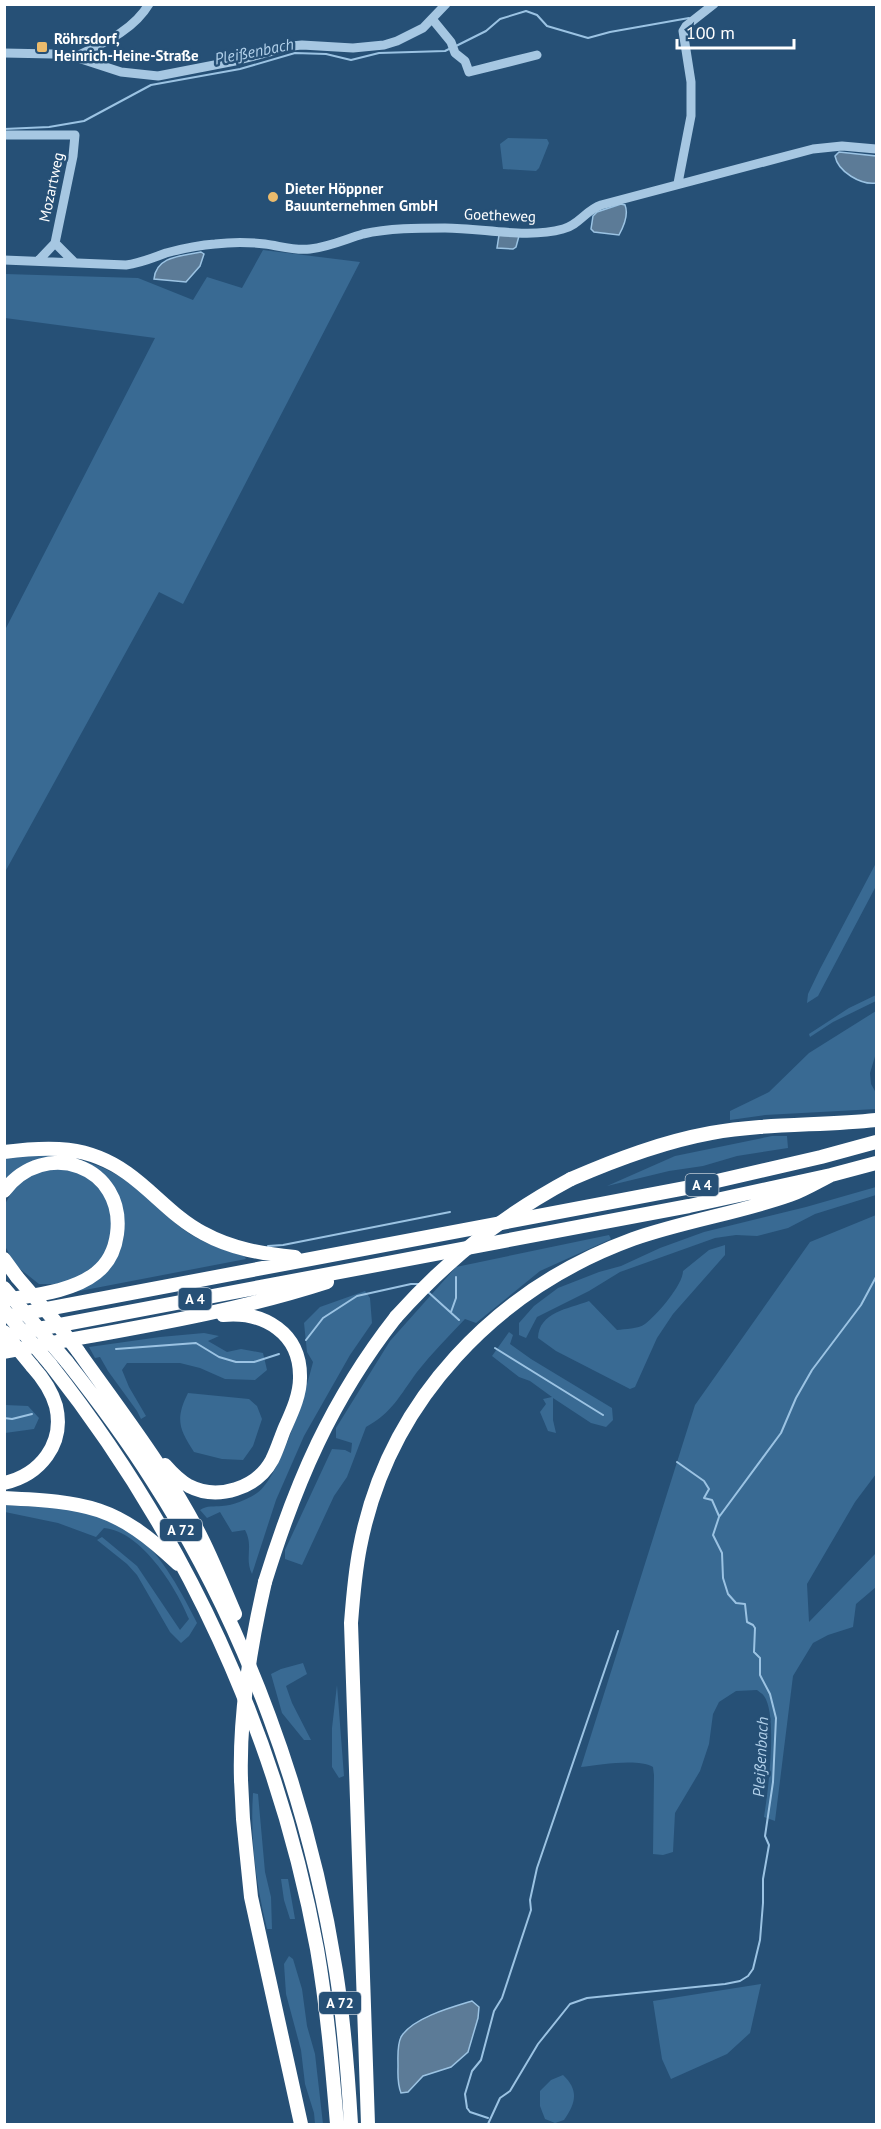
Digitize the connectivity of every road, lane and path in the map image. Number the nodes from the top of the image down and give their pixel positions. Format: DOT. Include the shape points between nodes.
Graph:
graph roads {
  1 [pos="149,4"];
  2 [pos="446,4"];
  3 [pos="714,4"];
  4 [pos="433,20"];
  5 [pos="4,53"];
  6 [pos="537,55"];
  7 [pos="75,57"];
  8 [pos="4,135"];
  9 [pos="876,148"];
  10 [pos="678,183"];
  11 [pos="55,243"];
  12 [pos="4,260"];
  13 [pos="38,261"];
  14 [pos="74,262"];
  15 [pos="876,1120"];
  16 [pos="876,1142"];
  17 [pos="4,1152"];
  18 [pos="876,1163"];
  19 [pos="831,1175"];
  20 [pos="4,1191"];
  21 [pos="4,1259"];
  22 [pos="309,1259"];
  23 [pos="386,1263"];
  24 [pos="4,1266"];
  25 [pos="17,1277"];
  26 [pos="4,1288"];
  27 [pos="4,1300"];
  28 [pos="4,1310"];
  29 [pos="191,1316"];
  30 [pos="4,1317"];
  31 [pos="4,1334"];
  32 [pos="8,1352"];
  33 [pos="148,1449"];
  34 [pos="4,1483"];
  35 [pos="4,1498"];
  36 [pos="188,1574"];
  37 [pos="268,1713"];
  38 [pos="300,2124"];
  39 [pos="337,2124"];
  40 [pos="351,2124"];
  41 [pos="368,2124"];
  1 -- 7 [label="street" via="143,15 116,37"];
  2 -- 4 [label="street"];
  3 -- 10 [label="street" via="683,31 691,82 691,116"];
  4 -- 6 [label="street" via="470,72"];
  4 -- 7 [label="street" via="384,45 292,46 235,62 158,76 121,72"];
  5 -- 7 [label="street"];
  8 -- 11 [label="street, Mozartweg" via="75,135"];
  9 -- 10 [label="street, Goetheweg" via="813,149"];
  10 -- 14 [label="street, Goetheweg" via="590,209 576,223 549,232 414,228 365,234 311,249 232,242 167,253 138,264"];
  11 -- 13 [label="street, Mozartweg"];
  11 -- 14 [label="street, Mozartweg"];
  12 -- 13 [label="street, Goetheweg"];
  13 -- 14 [label="street, Goetheweg"];
  15 -- 38 [label="highway, bridge" via="712,1133 628,1155 571,1179 530,1202 441,1269 396,1317 357,1370 324,1428 289,1508 265,1582 246,1675 242,1721 243,1820 251,1897"];
  16 -- 22 [label="highway, A 4" via="691,1187"];
  17 -- 22 [label="highway" via="41,1147 85,1153 128,1174 203,1233 242,1249"];
  18 -- 19 [label="highway, A 4"];
  19 -- 23 [label="highway, A 4"];
  19 -- 41 [label="highway" via="791,1194 635,1239 553,1276 501,1312 458,1353 401,1434 370,1506 360,1544 351,1623"];
  20 -- 27 [label="highway" via="36,1165 51,1162 79,1167 108,1190 119,1220 111,1256 96,1274 48,1292"];
  21 -- 25 [label="highway"];
  22 -- 30 [label="highway, A 4"];
  23 -- 29 [label="highway" via="262,1301"];
  23 -- 31 [label="highway, A 4"];
  24 -- 25 [label="highway"];
  25 -- 33 [label="highway, bridge" via="78,1351"];
  26 -- 37 [label="highway, A 72, bridge" via="67,1362 153,1482 228,1619"];
  28 -- 36 [label="highway, A 72, bridge" via="50,1364 118,1456"];
  29 -- 32 [label="highway"];
  29 -- 33 [label="highway" via="248,1315 275,1326 295,1351 300,1378 298,1394 272,1461 243,1487 226,1492 190,1487"];
  31 -- 34 [label="highway, bridge" via="51,1394 58,1420 53,1444 36,1470"];
  33 -- 37 [label="highway" via="204,1543 253,1659"];
  35 -- 36 [label="highway" via="57,1501 114,1515 156,1543"];
  36 -- 39 [label="highway, A 72" via="245,1696 288,1823 321,1972"];
  37 -- 40 [label="highway, A 72" via="308,1841 327,1925 341,2013"];
}
